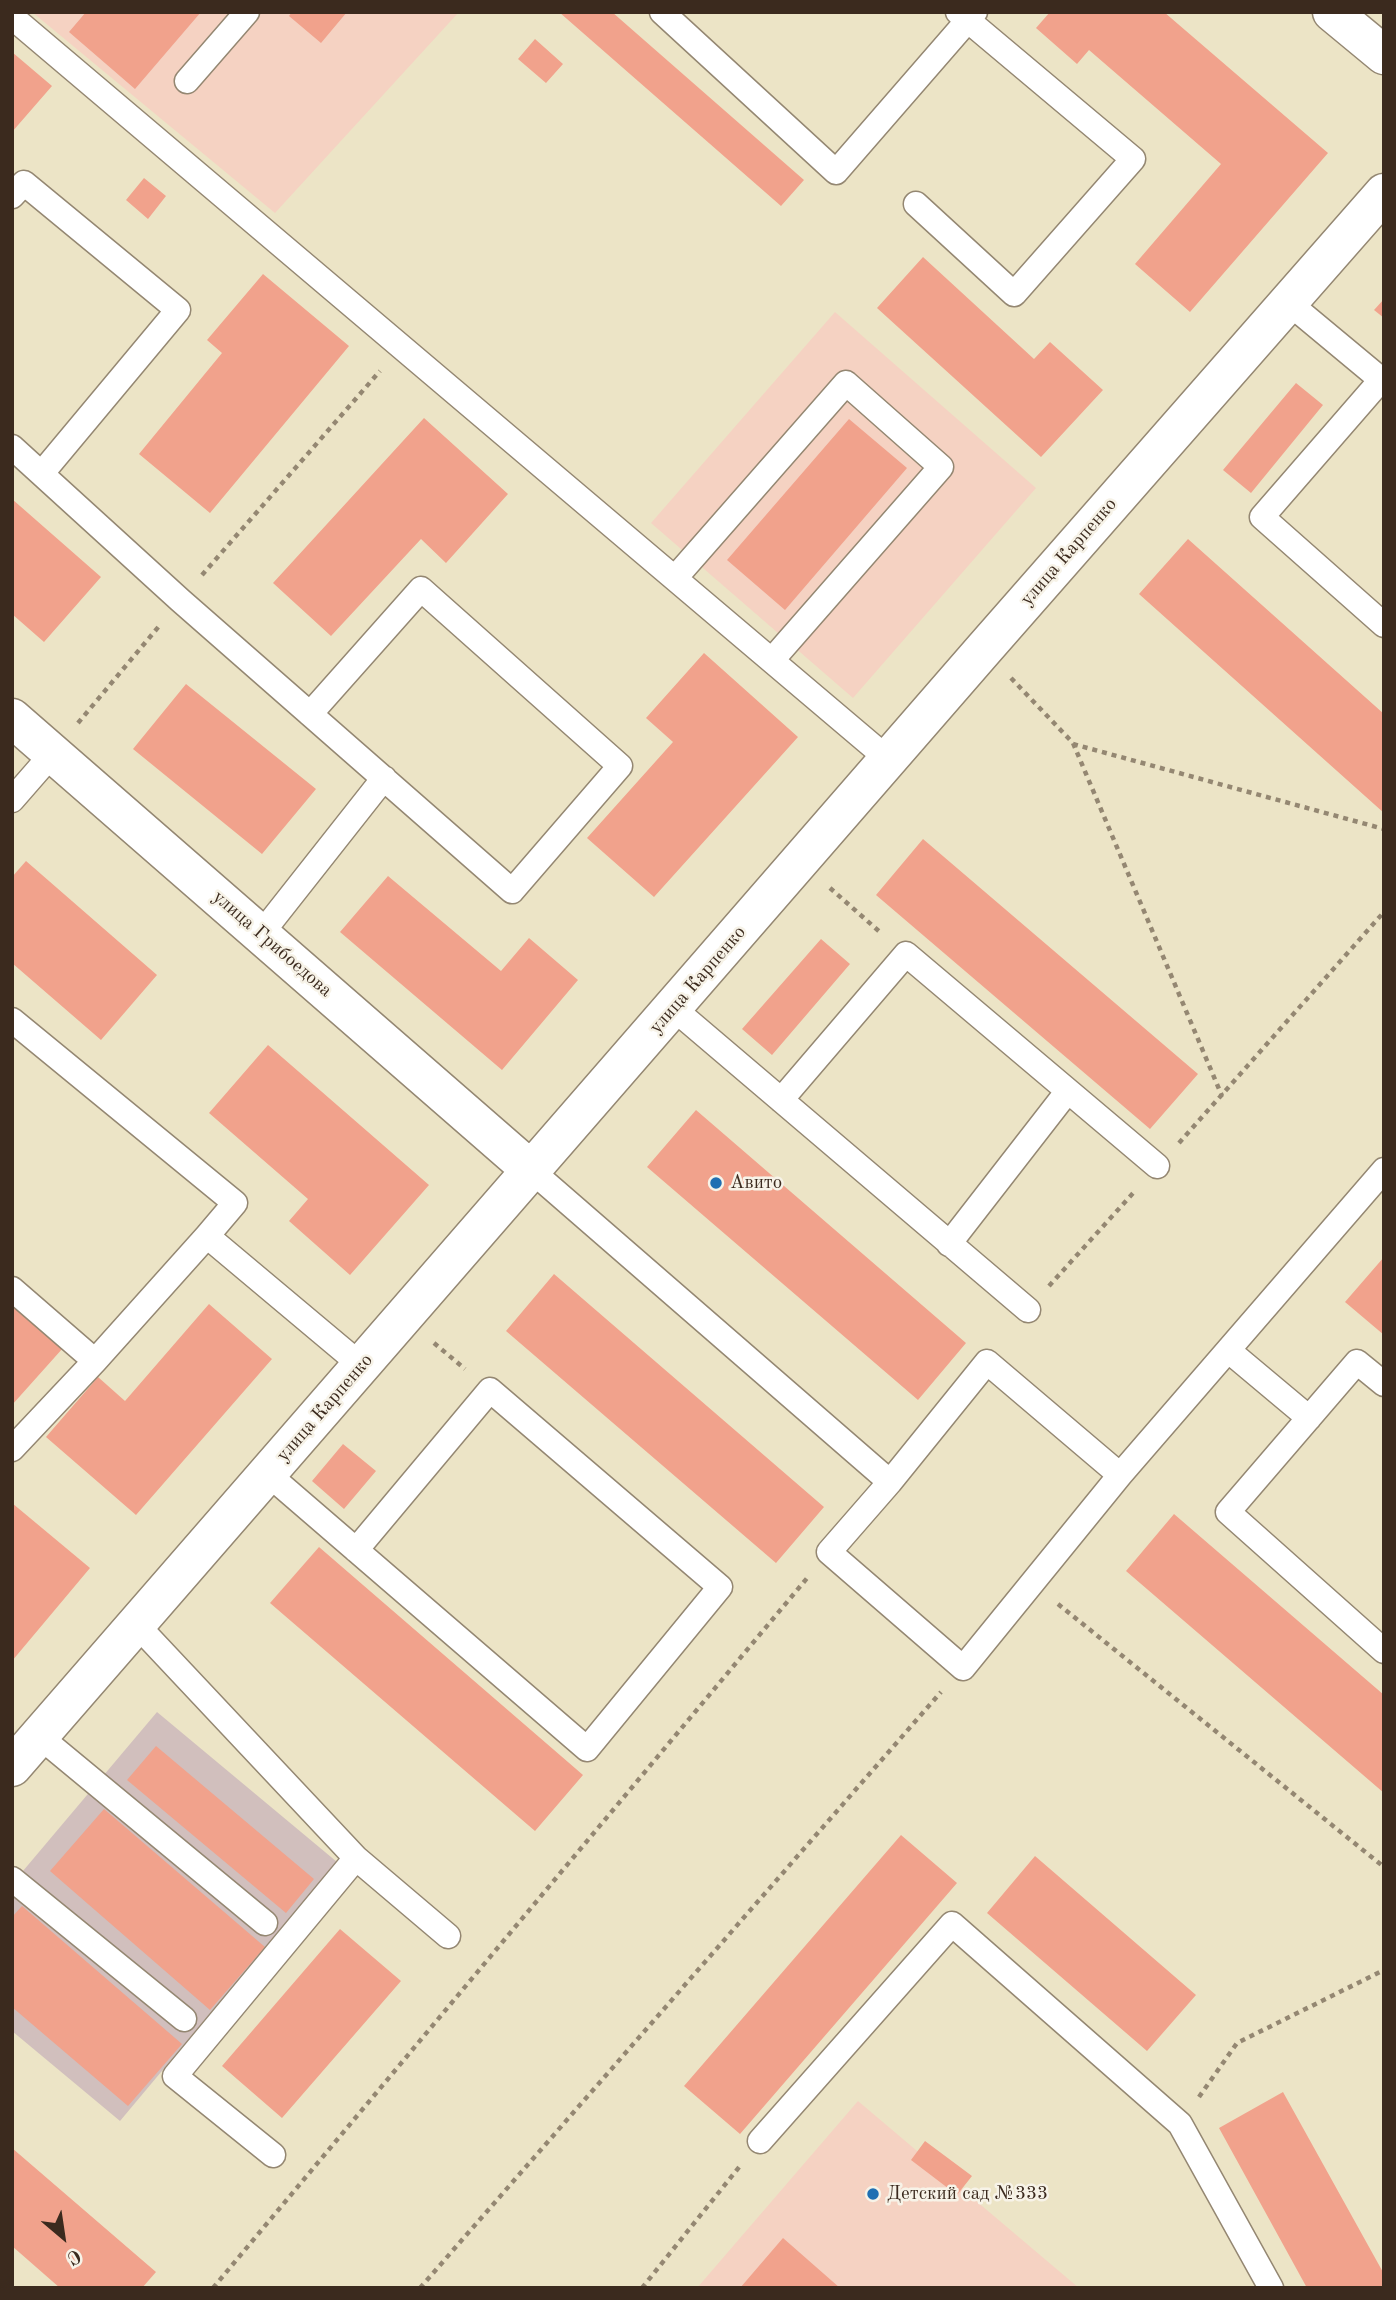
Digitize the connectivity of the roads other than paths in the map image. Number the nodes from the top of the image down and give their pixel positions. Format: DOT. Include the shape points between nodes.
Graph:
graph roads {
  1 [pos="247,12"];
  2 [pos="662,12"];
  3 [pos="1332,12"];
  4 [pos="967,15"];
  5 [pos="12,17"];
  6 [pos="1384,55"];
  7 [pos="187,81"];
  8 [pos="1384,193"];
  9 [pos="12,196"];
  10 [pos="916,204"];
  11 [pos="1289,303"];
  12 [pos="1382,381"];
  13 [pos="12,447"];
  14 [pos="41,473"];
  15 [pos="675,578"];
  16 [pos="1384,625"];
  17 [pos="772,660"];
  18 [pos="310,714"];
  19 [pos="12,718"];
  20 [pos="53,753"];
  21 [pos="889,760"];
  22 [pos="384,778"];
  23 [pos="12,800"];
  24 [pos="261,934"];
  25 [pos="673,1008"];
  26 [pos="12,1020"];
  27 [pos="1068,1092"];
  28 [pos="781,1100"];
  29 [pos="1157,1167"];
  30 [pos="1384,1170"];
  31 [pos="532,1171"];
  32 [pos="207,1236"];
  33 [pos="949,1244"];
  34 [pos="12,1289"];
  35 [pos="1028,1310"];
  36 [pos="1230,1351"];
  37 [pos="95,1361"];
  38 [pos="362,1366"];
  39 [pos="1384,1384"];
  40 [pos="1309,1418"];
  41 [pos="12,1449"];
  42 [pos="268,1474"];
  43 [pos="1120,1475"];
  44 [pos="890,1482"];
  45 [pos="356,1550"];
  46 [pos="137,1625"];
  47 [pos="1384,1651"];
  48 [pos="21,1753"];
  49 [pos="356,1858"];
  50 [pos="12,1879"];
  51 [pos="265,1923"];
  52 [pos="448,1936"];
  53 [pos="184,2020"];
  54 [pos="760,2141"];
  55 [pos="273,2155"];
  56 [pos="1271,2288"];
  1 -- 7 [label="lane"];
  2 -- 4 [label="lane" via="836,172"];
  3 -- 6 [label="street"];
  4 -- 10 [label="lane" via="1133,159 1014,294"];
  5 -- 15 [label="lane"];
  8 -- 11 [label="street, улица Карпенко"];
  9 -- 14 [label="lane" via="24,183 178,310"];
  11 -- 12 [label="lane"];
  11 -- 21 [label="street, улица Карпенко"];
  12 -- 16 [label="lane" via="1262,517"];
  13 -- 14 [label="lane"];
  14 -- 18 [label="lane"];
  15 -- 17 [label="lane"];
  15 -- 17 [label="lane" via="846,383 941,467"];
  17 -- 21 [label="lane"];
  18 -- 22 [label="lane"];
  18 -- 22 [label="lane" via="421,589 620,766 512,891"];
  19 -- 20 [label="street, улица Грибоедова"];
  20 -- 23 [label="lane"];
  20 -- 24 [label="street, улица Грибоедова"];
  21 -- 25 [label="street, улица Карпенко"];
  22 -- 24 [label="lane"];
  24 -- 31 [label="street, улица Грибоедова"];
  25 -- 28 [label="lane"];
  25 -- 31 [label="street, улица Карпенко"];
  26 -- 32 [label="lane" via="235,1203"];
  27 -- 28 [label="lane" via="906,954"];
  27 -- 29 [label="lane"];
  27 -- 33 [label="lane"];
  28 -- 33 [label="lane"];
  30 -- 36 [label="lane"];
  31 -- 38 [label="street, улица Карпенко"];
  31 -- 44 [label="lane"];
  32 -- 37 [label="lane"];
  32 -- 38 [label="lane"];
  33 -- 35 [label="lane"];
  34 -- 37 [label="lane"];
  36 -- 40 [label="lane"];
  36 -- 43 [label="lane"];
  37 -- 41 [label="lane"];
  38 -- 42 [label="street, улица Карпенко"];
  39 -- 40 [label="lane" via="1357,1362"];
  40 -- 47 [label="lane" via="1228,1512"];
  42 -- 45 [label="lane"];
  42 -- 46 [label="street, улица Карпенко"];
  43 -- 44 [label="lane" via="987,1362"];
  43 -- 44 [label="lane" via="963,1668 829,1552"];
  45 -- 45 [label="lane" via="587,1749 720,1587 490,1390"];
  46 -- 48 [label="street, улица Карпенко"];
  46 -- 49 [label="lane"];
  48 -- 51 [label="lane"];
  49 -- 52 [label="lane"];
  49 -- 55 [label="lane" via="175,2076"];
  50 -- 53 [label="lane"];
  54 -- 56 [label="lane" via="953,1924 1180,2124"];
}
